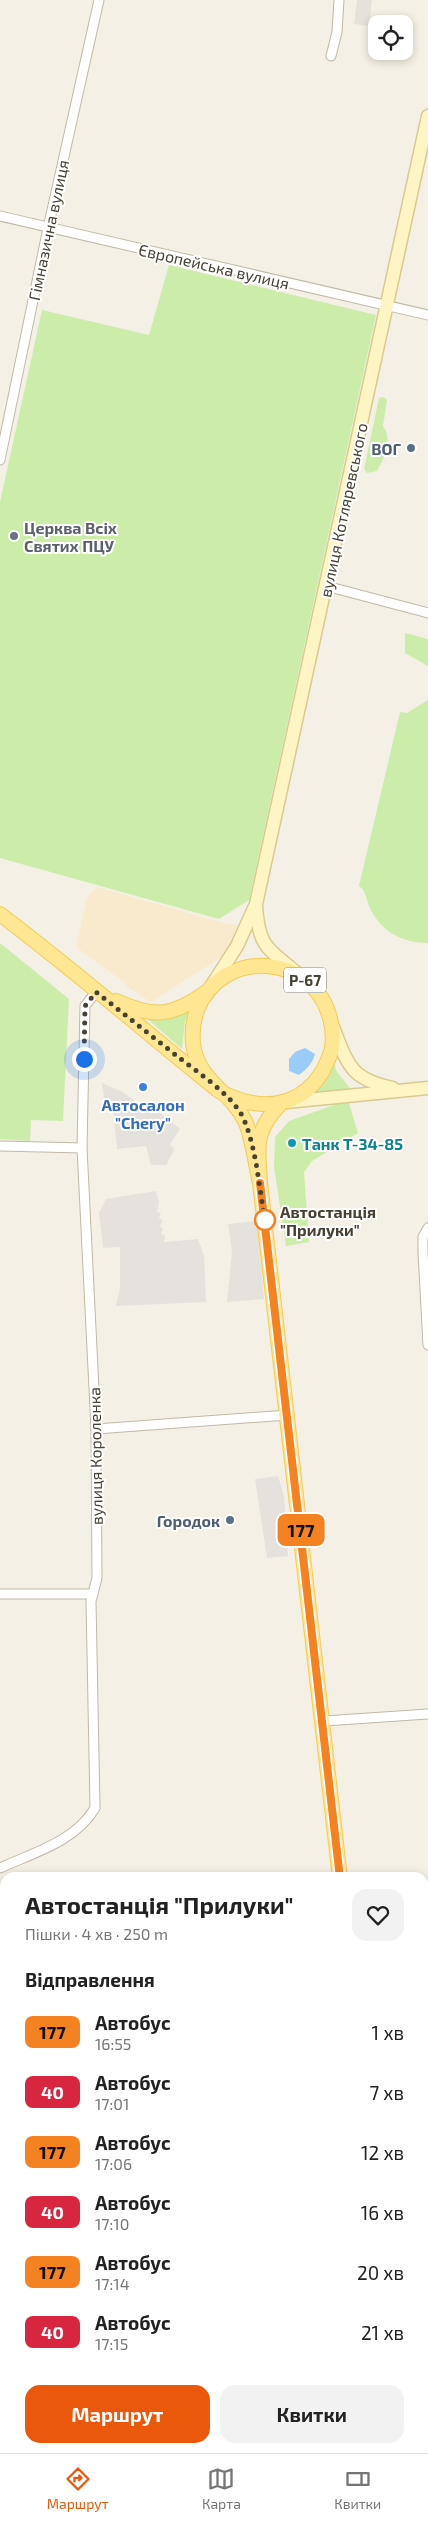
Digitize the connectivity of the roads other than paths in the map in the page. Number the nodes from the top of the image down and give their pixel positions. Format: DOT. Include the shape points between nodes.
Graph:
graph roads {
  1 [pos="99,0"];
  2 [pos="340,0"];
  3 [pos="331,56"];
  4 [pos="428,116"];
  5 [pos="0,216"];
  6 [pos="48,228"];
  7 [pos="388,306"];
  8 [pos="428,315"];
  9 [pos="0,460"];
  10 [pos="326,586"];
  11 [pos="428,613"];
  12 [pos="256,904"];
  13 [pos="0,914"];
  14 [pos="300,976"];
  15 [pos="208,991"];
  16 [pos="96,992"];
  17 [pos="333,1027"];
  18 [pos="428,1088"];
  19 [pos="219,1091"];
  20 [pos="408,1091"];
  21 [pos="281,1103"];
  22 [pos="0,1146"];
  23 [pos="82,1148"];
  24 [pos="260,1183"];
  25 [pos="428,1228"];
  26 [pos="428,1345"];
  27 [pos="288,1415"];
  28 [pos="96,1429"];
  29 [pos="0,1594"];
  30 [pos="93,1594"];
  31 [pos="428,1714"];
  32 [pos="324,1721"];
  33 [pos="0,1868"];
  34 [pos="339,1872"];
  1 -- 6 [label="street, Гімназична вулиця"];
  2 -- 3 [label="street"];
  4 -- 7 [label="main road, вулиця Котляревського"];
  5 -- 6 [label="street, Європейська вулиця"];
  6 -- 7 [label="street, Європейська вулиця"];
  6 -- 9 [label="street, Гімназична вулиця"];
  7 -- 8 [label="street, Європейська вулиця"];
  7 -- 10 [label="main road, вулиця Котляревського"];
  10 -- 11 [label="street"];
  10 -- 12 [label="main road, вулиця Котляревського"];
  12 -- 14 [label="main road" via="258,931 264,945"];
  12 -- 15 [label="main road" via="237,946"];
  13 -- 16 [label="main road, Р-67" via="76,972"];
  14 -- 15 [label="main road, Р-67" via="275,966 241,968 222,977"];
  14 -- 17 [label="main road, Р-67" via="316,989 327,1007"];
  15 -- 16 [label="main road, Р-67" via="184,1007 153,1013"];
  15 -- 19 [label="main road, Р-67" via="196,1011 192,1032 198,1061 204,1074"];
  16 -- 19 [label="main road, Р-67"];
  16 -- 23 [label="street, вулиця Короленка" via="85,1006"];
  17 -- 20 [label="main road" via="345,1057 357,1075 373,1084"];
  17 -- 21 [label="main road, Р-67" via="332,1047 326,1066 299,1095"];
  18 -- 20 [label="main road"];
  19 -- 21 [label="main road, Р-67" via="252,1104"];
  19 -- 24 [label="main road, Р-67" via="245,1122"];
  20 -- 21 [label="main road"];
  21 -- 24 [label="main road, Р-67" via="266,1118 258,1142"];
  22 -- 23 [label="street"];
  23 -- 28 [label="street, вулиця Короленка"];
  24 -- 27 [label="main road, Р-67"];
  25 -- 26 [label="street" via="423,1237 422,1252"];
  27 -- 28 [label="street"];
  27 -- 32 [label="main road, Р-67"];
  28 -- 30 [label="street, вулиця Короленка" via="97,1578"];
  29 -- 30 [label="street"];
  30 -- 33 [label="street, вулиця Короленка" via="95,1808 81,1827 65,1838"];
  31 -- 32 [label="street"];
  32 -- 34 [label="main road, Р-67"];
}
